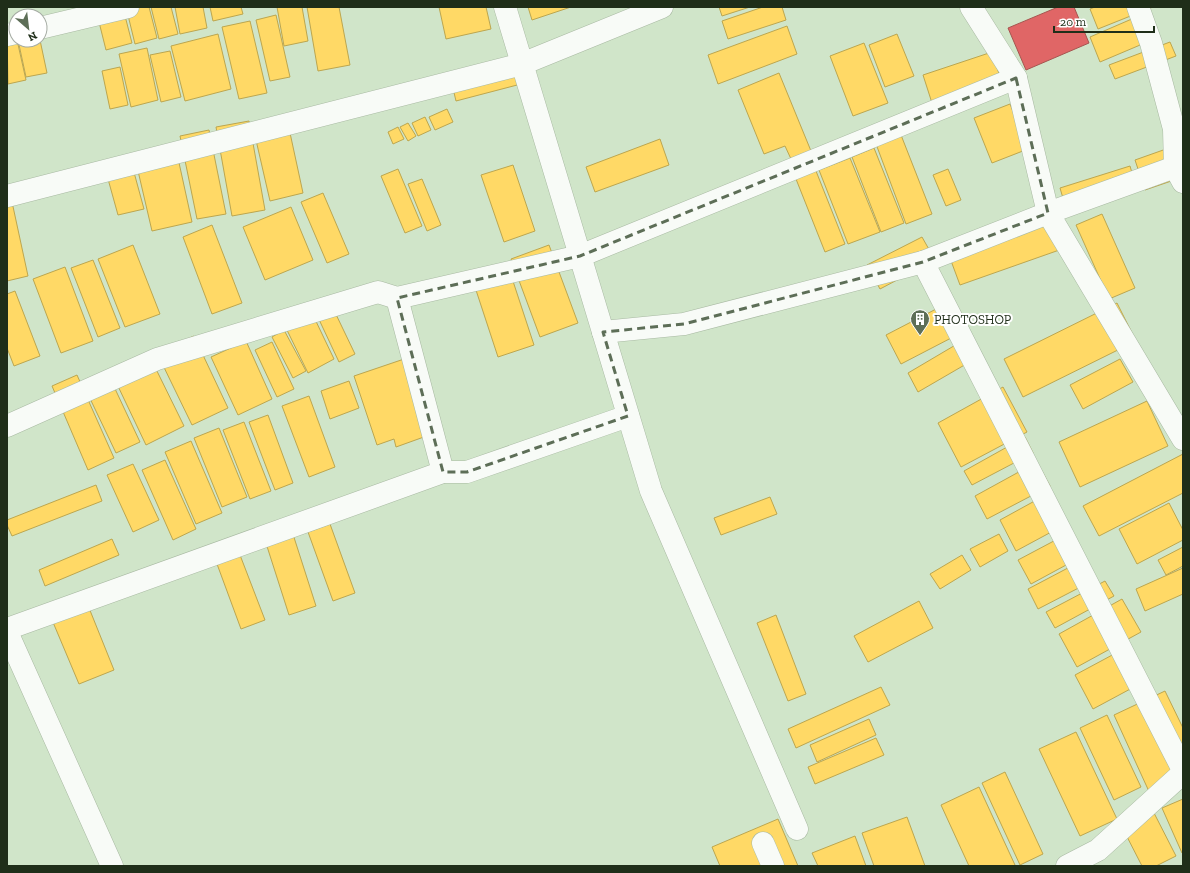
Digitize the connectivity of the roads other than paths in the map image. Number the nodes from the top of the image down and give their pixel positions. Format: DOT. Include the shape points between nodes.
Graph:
graph roads {
  1 [pos="128,7"];
  2 [pos="505,7"];
  3 [pos="662,7"];
  4 [pos="971,7"];
  5 [pos="1138,7"];
  6 [pos="48,26"];
  7 [pos="522,64"];
  8 [pos="1016,78"];
  9 [pos="1179,175"];
  10 [pos="7,196"];
  11 [pos="1048,212"];
  12 [pos="580,256"];
  13 [pos="923,262"];
  14 [pos="397,298"];
  15 [pos="603,332"];
  16 [pos="628,416"];
  17 [pos="7,426"];
  18 [pos="1183,439"];
  19 [pos="444,472"];
  20 [pos="7,629"];
  21 [pos="7,632"];
  22 [pos="1183,770"];
  23 [pos="1183,773"];
  24 [pos="797,829"];
  25 [pos="762,843"];
  26 [pos="112,866"];
  27 [pos="773,866"];
  28 [pos="1067,866"];
  1 -- 6 [label="street"];
  2 -- 7 [label="street"];
  3 -- 7 [label="street"];
  4 -- 8 [label="street"];
  5 -- 9 [label="street" via="1152,43 1174,129"];
  7 -- 10 [label="street"];
  7 -- 12 [label="street"];
  8 -- 11 [label="street"];
  8 -- 12 [label="street"];
  9 -- 11 [label="street"];
  11 -- 13 [label="street"];
  11 -- 18 [label="street"];
  12 -- 14 [label="street"];
  12 -- 15 [label="street"];
  13 -- 15 [label="street" via="684,324"];
  13 -- 22 [label="street"];
  14 -- 17 [label="street" via="378,292 158,359"];
  14 -- 19 [label="street"];
  15 -- 16 [label="street"];
  16 -- 19 [label="street" via="467,472"];
  16 -- 24 [label="street" via="650,491"];
  19 -- 20 [label="street"];
  21 -- 26 [label="street"];
  23 -- 28 [label="street" via="1098,850"];
  25 -- 27 [label="street"];
}
